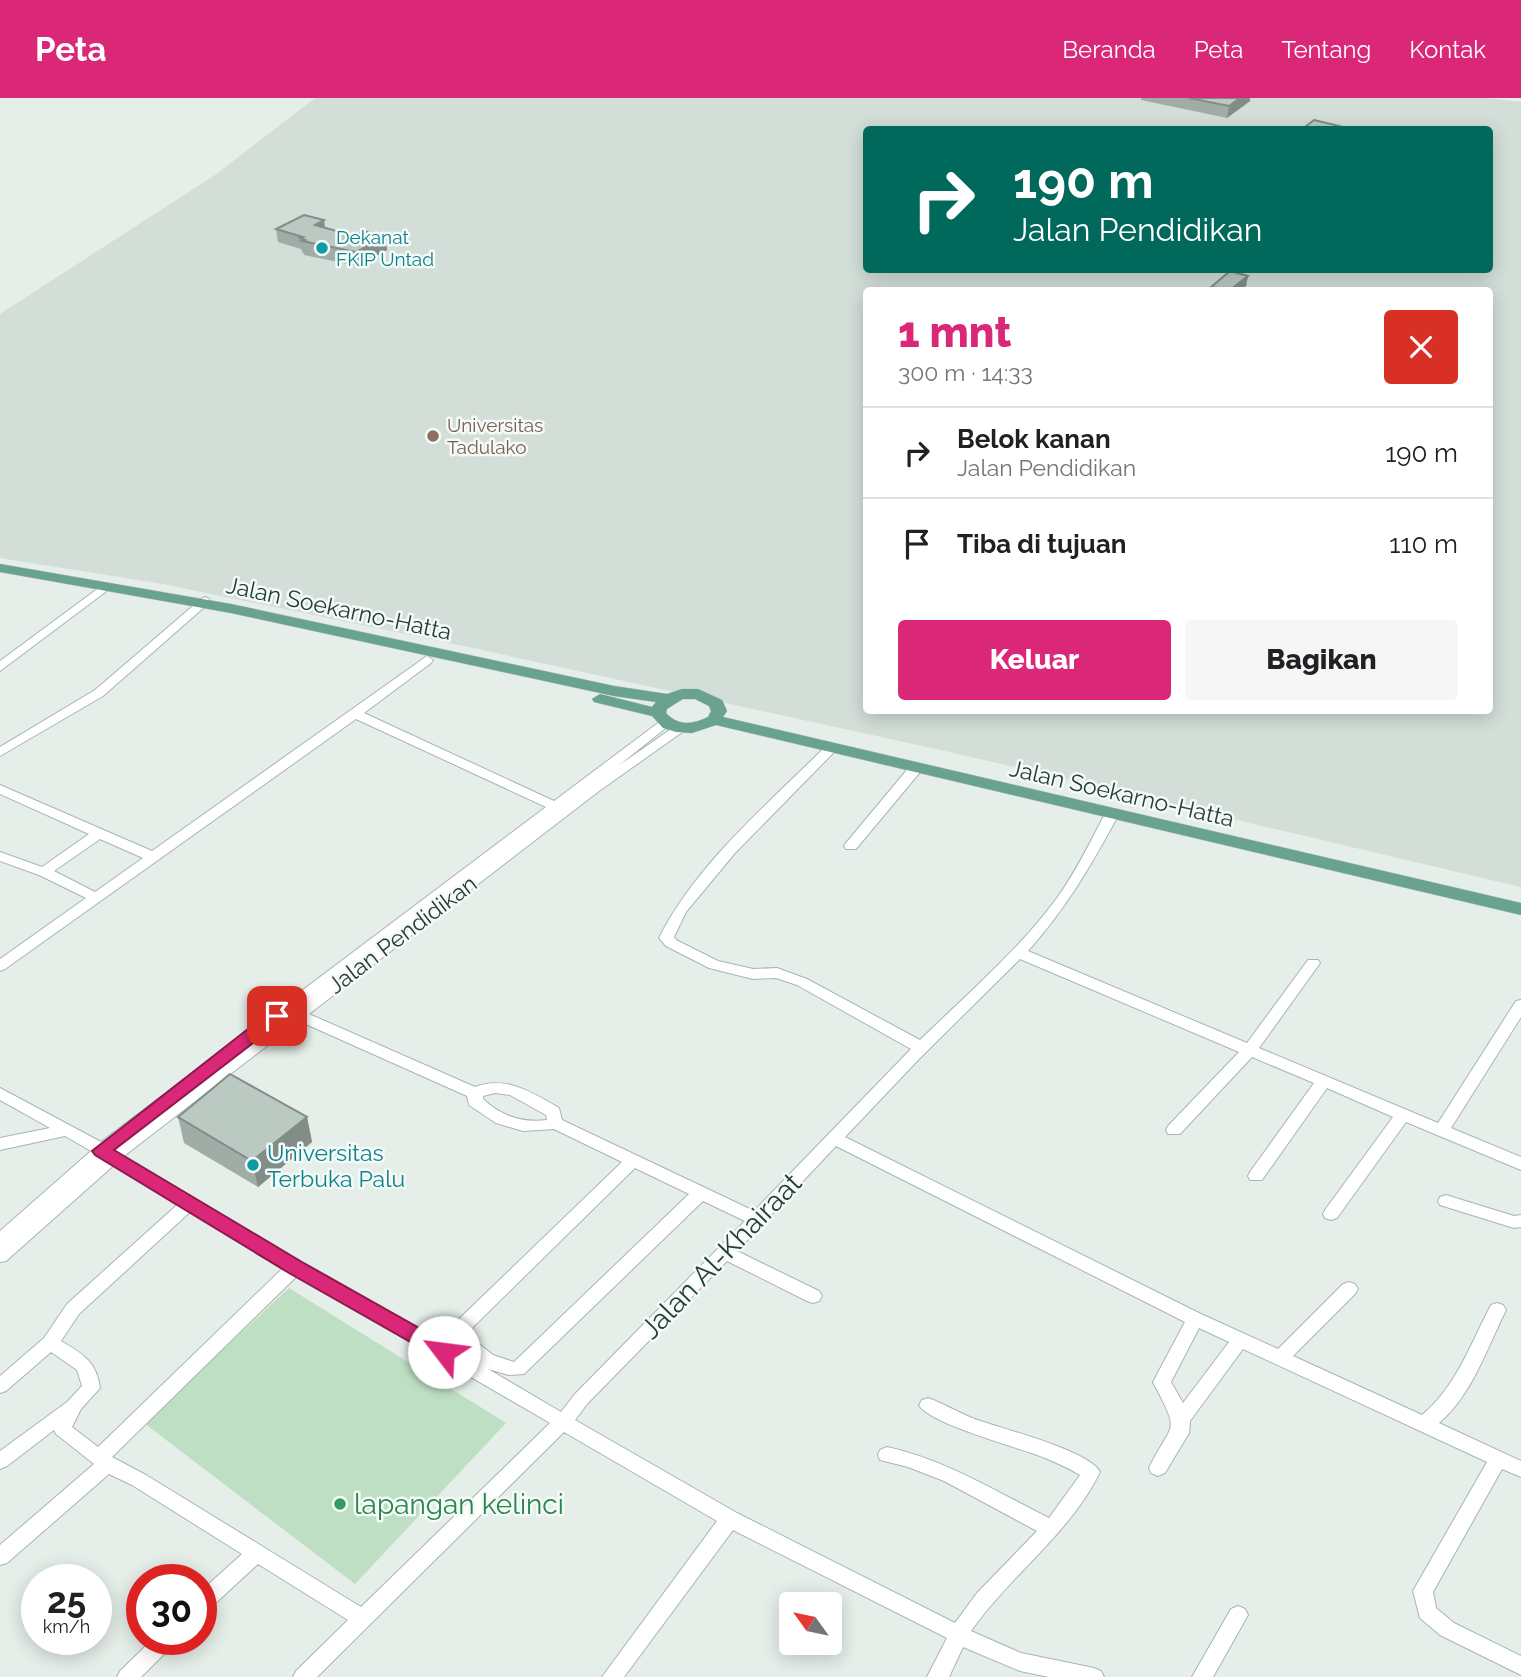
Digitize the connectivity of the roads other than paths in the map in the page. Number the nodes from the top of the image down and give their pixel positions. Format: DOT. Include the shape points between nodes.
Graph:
graph roads {
  1 [pos="0,568"];
  2 [pos="0,577"];
  3 [pos="100,591"];
  4 [pos="201,605"];
  5 [pos="427,660"];
  6 [pos="0,667"];
  7 [pos="667,699"];
  8 [pos="355,715"];
  9 [pos="716,716"];
  10 [pos="662,718"];
  11 [pos="682,728"];
  12 [pos="831,749"];
  13 [pos="0,752"];
  14 [pos="916,768"];
  15 [pos="0,789"];
  16 [pos="554,806"];
  17 [pos="1112,814"];
  18 [pos="99,833"];
  19 [pos="851,846"];
  20 [pos="0,856"];
  21 [pos="153,857"];
  22 [pos="44,872"];
  23 [pos="1521,897"];
  24 [pos="97,898"];
  25 [pos="1521,909"];
  26 [pos="1019,953"];
  27 [pos="1313,963"];
  28 [pos="0,966"];
  29 [pos="1520,1008"];
  30 [pos="296,1014"];
  31 [pos="920,1047"];
  32 [pos="1250,1050"];
  33 [pos="1323,1082"];
  34 [pos="0,1093"];
  35 [pos="475,1093"];
  36 [pos="1403,1115"];
  37 [pos="555,1123"];
  38 [pos="64,1130"];
  39 [pos="1174,1130"];
  40 [pos="1442,1130"];
  41 [pos="834,1138"];
  42 [pos="0,1144"];
  43 [pos="107,1153"];
  44 [pos="634,1160"];
  45 [pos="1521,1164"];
  46 [pos="1256,1176"];
  47 [pos="700,1194"];
  48 [pos="1446,1201"];
  49 [pos="189,1203"];
  50 [pos="1331,1214"];
  51 [pos="757,1220"];
  52 [pos="1521,1222"];
  53 [pos="0,1241"];
  54 [pos="726,1253"];
  55 [pos="0,1256"];
  56 [pos="295,1267"];
  57 [pos="1349,1289"];
  58 [pos="813,1296"];
  59 [pos="1497,1310"];
  60 [pos="1195,1319"];
  61 [pos="1240,1340"];
  62 [pos="50,1343"];
  63 [pos="1280,1358"];
  64 [pos="0,1386"];
  65 [pos="75,1404"];
  66 [pos="928,1405"];
  67 [pos="1182,1418"];
  68 [pos="563,1422"];
  69 [pos="1425,1424"];
  70 [pos="887,1455"];
  71 [pos="1499,1458"];
  72 [pos="104,1460"];
  73 [pos="0,1461"];
  74 [pos="1158,1468"];
  75 [pos="1521,1469"];
  76 [pos="730,1518"];
  77 [pos="1052,1529"];
  78 [pos="256,1553"];
  79 [pos="0,1557"];
  80 [pos="217,1589"];
  81 [pos="1238,1615"];
  82 [pos="363,1619"];
  83 [pos="958,1635"];
  84 [pos="150,1655"];
  85 [pos="1521,1666"];
  86 [pos="127,1677"];
  87 [pos="303,1677"];
  88 [pos="612,1677"];
  89 [pos="937,1677"];
  90 [pos="1090,1677"];
  91 [pos="1202,1677"];
  1 -- 4 [label="main road, Jalan Soekarno-Hatta" via="111,584"];
  2 -- 3 [label="main road, Jalan Soekarno-Hatta"];
  3 -- 4 [label="main road, Jalan Soekarno-Hatta"];
  3 -- 6 [label="street"];
  4 -- 5 [label="main road, Jalan Soekarno-Hatta"];
  4 -- 7 [label="main road, Jalan Soekarno-Hatta"];
  4 -- 13 [label="street" via="99,693"];
  5 -- 8 [label="street"];
  5 -- 10 [label="main road, Jalan Soekarno-Hatta"];
  7 -- 9 [label="main road, Jalan Soekarno-Hatta" via="698,694 716,703"];
  7 -- 10 [label="main road" via="660,705"];
  8 -- 16 [label="street"];
  8 -- 21 [label="street"];
  9 -- 11 [label="main road" via="695,728"];
  9 -- 12 [label="main road, Jalan Soekarno-Hatta"];
  9 -- 23 [label="main road, Jalan Soekarno-Hatta"];
  10 -- 11 [label="main road, Jalan Soekarno-Hatta"];
  10 -- 16 [label="street, Jalan Pendidikan"];
  11 -- 30 [label="street, Jalan Pendidikan" via="594,788"];
  12 -- 14 [label="main road, Jalan Soekarno-Hatta"];
  12 -- 31 [label="street" via="730,850 680,910 666,938 714,965 753,974 777,973 802,982"];
  14 -- 17 [label="main road, Jalan Soekarno-Hatta"];
  14 -- 19 [label="street"];
  15 -- 18 [label="street"];
  16 -- 43 [label="street, Jalan Pendidikan"];
  17 -- 25 [label="main road, Jalan Soekarno-Hatta"];
  17 -- 26 [label="street, Jalan Al-Khairaat" via="1063,900"];
  18 -- 21 [label="street"];
  18 -- 22 [label="street"];
  20 -- 22 [label="street"];
  21 -- 24 [label="street"];
  22 -- 24 [label="street"];
  24 -- 28 [label="street"];
  26 -- 31 [label="street, Jalan Al-Khairaat"];
  26 -- 32 [label="street"];
  27 -- 32 [label="street"];
  29 -- 40 [label="street"];
  30 -- 35 [label="street"];
  30 -- 43 [label="street, Jalan Pendidikan"];
  31 -- 41 [label="street, Jalan Al-Khairaat"];
  32 -- 33 [label="street"];
  32 -- 39 [label="street"];
  33 -- 36 [label="street"];
  33 -- 46 [label="street"];
  34 -- 38 [label="street"];
  35 -- 37 [label="street" via="481,1108 511,1122 529,1128"];
  35 -- 37 [label="street" via="485,1087 510,1090 553,1112"];
  36 -- 40 [label="street"];
  36 -- 50 [label="street"];
  37 -- 44 [label="street"];
  38 -- 42 [label="street"];
  38 -- 43 [label="street"];
  40 -- 45 [label="street"];
  41 -- 51 [label="street, Jalan Al-Khairaat"];
  41 -- 60 [label="street"];
  43 -- 49 [label="street"];
  43 -- 53 [label="street, Jalan Pendidikan"];
  43 -- 55 [label="street, Jalan Pendidikan"];
  44 -- 47 [label="street"];
  44 -- 47 [label="street" via="464,1324 461,1339 476,1354 502,1368 518,1369"];
  47 -- 51 [label="street"];
  48 -- 52 [label="street"];
  49 -- 56 [label="street"];
  49 -- 62 [label="street" via="73,1309"];
  51 -- 54 [label="street, Jalan Al-Khairaat"];
  54 -- 58 [label="street"];
  54 -- 68 [label="street, Jalan Al-Khairaat"];
  56 -- 68 [label="street"];
  56 -- 72 [label="street"];
  57 -- 63 [label="street"];
  59 -- 69 [label="street" via="1453,1393 1440,1413"];
  60 -- 61 [label="street"];
  60 -- 67 [label="street" via="1162,1382"];
  61 -- 63 [label="street"];
  61 -- 67 [label="street"];
  62 -- 64 [label="street"];
  62 -- 65 [label="street" via="86,1365 91,1377 91,1388"];
  63 -- 69 [label="street"];
  65 -- 72 [label="street" via="62,1429"];
  65 -- 73 [label="street"];
  66 -- 77 [label="street" via="954,1420 1091,1472 1080,1495"];
  67 -- 74 [label="street" via="1183,1428"];
  68 -- 76 [label="street"];
  68 -- 82 [label="street, Jalan Al-Khairaat"];
  69 -- 71 [label="street"];
  70 -- 77 [label="street" via="909,1458 939,1471"];
  71 -- 75 [label="street"];
  71 -- 85 [label="street" via="1423,1591 1427,1612 1447,1629"];
  72 -- 78 [label="street"];
  72 -- 79 [label="street"];
  76 -- 83 [label="street"];
  76 -- 88 [label="street"];
  77 -- 83 [label="street" via="983,1600"];
  78 -- 80 [label="street"];
  78 -- 82 [label="street"];
  81 -- 91 [label="street"];
  82 -- 87 [label="street, Jalan Al-Khairaat"];
  83 -- 89 [label="street" via="947,1666"];
  83 -- 90 [label="street" via="1020,1662"];
  84 -- 86 [label="street"];
}
